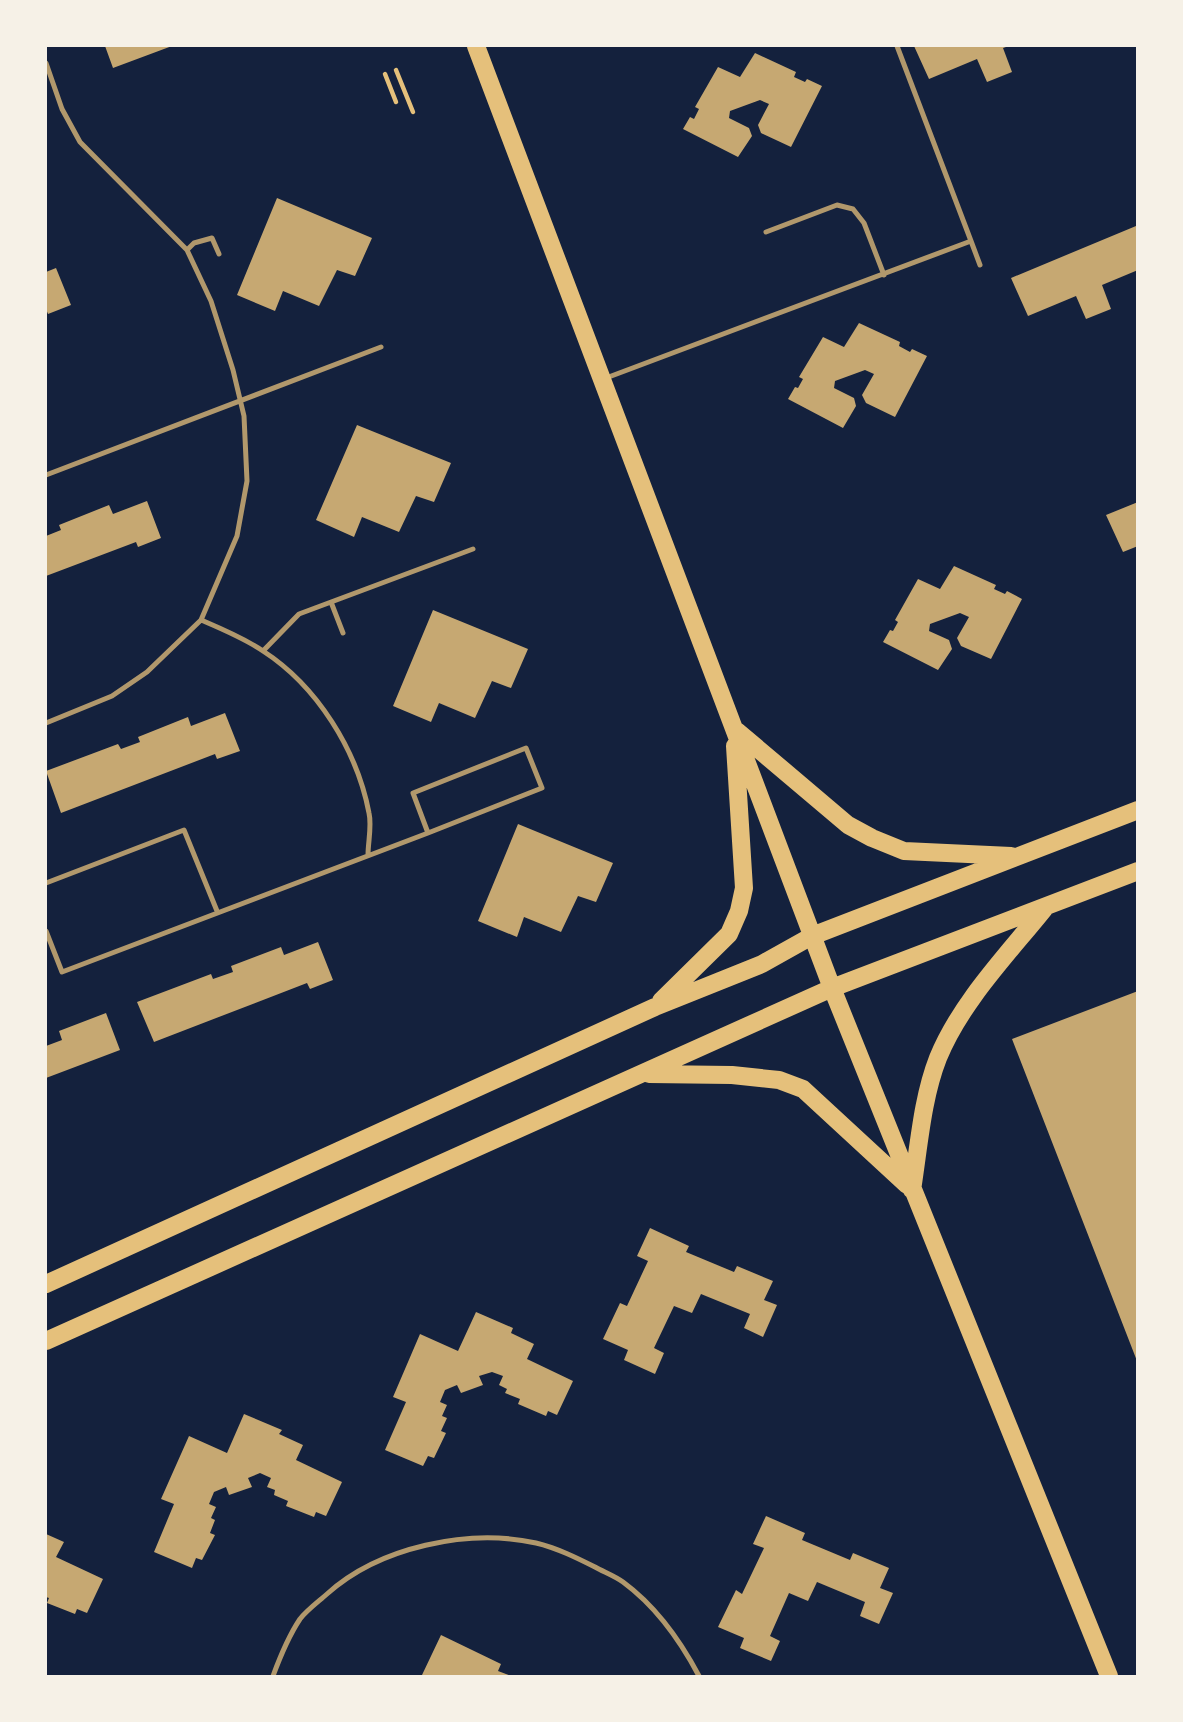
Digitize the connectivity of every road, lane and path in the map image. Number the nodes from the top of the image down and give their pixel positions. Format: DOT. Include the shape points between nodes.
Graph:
graph roads {
  1 [pos="476,46"];
  2 [pos="897,46"];
  3 [pos="46,63"];
  4 [pos="396,70"];
  5 [pos="385,74"];
  6 [pos="396,102"];
  7 [pos="413,112"];
  8 [pos="766,232"];
  9 [pos="971,241"];
  10 [pos="187,250"];
  11 [pos="219,254"];
  12 [pos="980,265"];
  13 [pos="884,275"];
  14 [pos="381,347"];
  15 [pos="603,379"];
  16 [pos="240,399"];
  17 [pos="46,465"];
  18 [pos="47,474"];
  19 [pos="473,549"];
  20 [pos="331,602"];
  21 [pos="201,620"];
  22 [pos="343,633"];
  23 [pos="263,651"];
  24 [pos="46,723"];
  25 [pos="734,728"];
  26 [pos="1138,810"];
  27 [pos="428,833"];
  28 [pos="368,855"];
  29 [pos="1018,856"];
  30 [pos="1138,871"];
  31 [pos="46,883"];
  32 [pos="1046,907"];
  33 [pos="217,911"];
  34 [pos="46,931"];
  35 [pos="812,936"];
  36 [pos="832,988"];
  37 [pos="654,1007"];
  38 [pos="644,1073"];
  39 [pos="912,1190"];
  40 [pos="46,1284"];
  41 [pos="46,1341"];
  42 [pos="273,1676"];
  43 [pos="699,1676"];
  44 [pos="1109,1676"];
  1 -- 15 [label="main road"];
  2 -- 9 [label="lane"];
  3 -- 10 [label="lane" via="80,142"];
  4 -- 7 [label="path"];
  5 -- 6 [label="path"];
  8 -- 13 [label="lane" via="837,205 853,209 864,223"];
  9 -- 12 [label="lane"];
  9 -- 13 [label="lane"];
  10 -- 11 [label="lane" via="194,243 212,239"];
  10 -- 16 [label="lane" via="211,300"];
  13 -- 15 [label="lane"];
  14 -- 16 [label="lane"];
  15 -- 25 [label="main road"];
  16 -- 18 [label="lane"];
  16 -- 21 [label="lane" via="247,481 237,536"];
  17 -- 18 [label="lane"];
  19 -- 20 [label="lane"];
  20 -- 22 [label="lane"];
  20 -- 23 [label="lane" via="299,614"];
  21 -- 23 [label="lane"];
  21 -- 24 [label="lane" via="147,672 112,696"];
  23 -- 28 [label="lane" via="319,704 343,739 370,815"];
  25 -- 29 [label="main road" via="848,825 872,838 904,851"];
  25 -- 35 [label="main road"];
  25 -- 37 [label="main road" via="744,888 739,911 729,934"];
  26 -- 29 [label="main road"];
  27 -- 27 [label="lane" via="413,793 526,748 542,788"];
  27 -- 28 [label="lane"];
  28 -- 33 [label="lane"];
  29 -- 35 [label="main road"];
  30 -- 32 [label="main road"];
  31 -- 33 [label="lane" via="184,830"];
  32 -- 36 [label="main road"];
  32 -- 39 [label="main road" via="972,1000 939,1057 930,1083"];
  33 -- 34 [label="lane" via="62,972"];
  35 -- 36 [label="main road"];
  35 -- 37 [label="main road" via="762,964"];
  36 -- 38 [label="main road"];
  36 -- 39 [label="main road"];
  37 -- 40 [label="main road"];
  38 -- 39 [label="main road" via="732,1075 779,1080 803,1088"];
  38 -- 41 [label="main road"];
  39 -- 44 [label="main road"];
  42 -- 43 [label="lane" via="302,1617 342,1581 385,1558 441,1541 485,1538 537,1543 622,1581 656,1611"];
}
